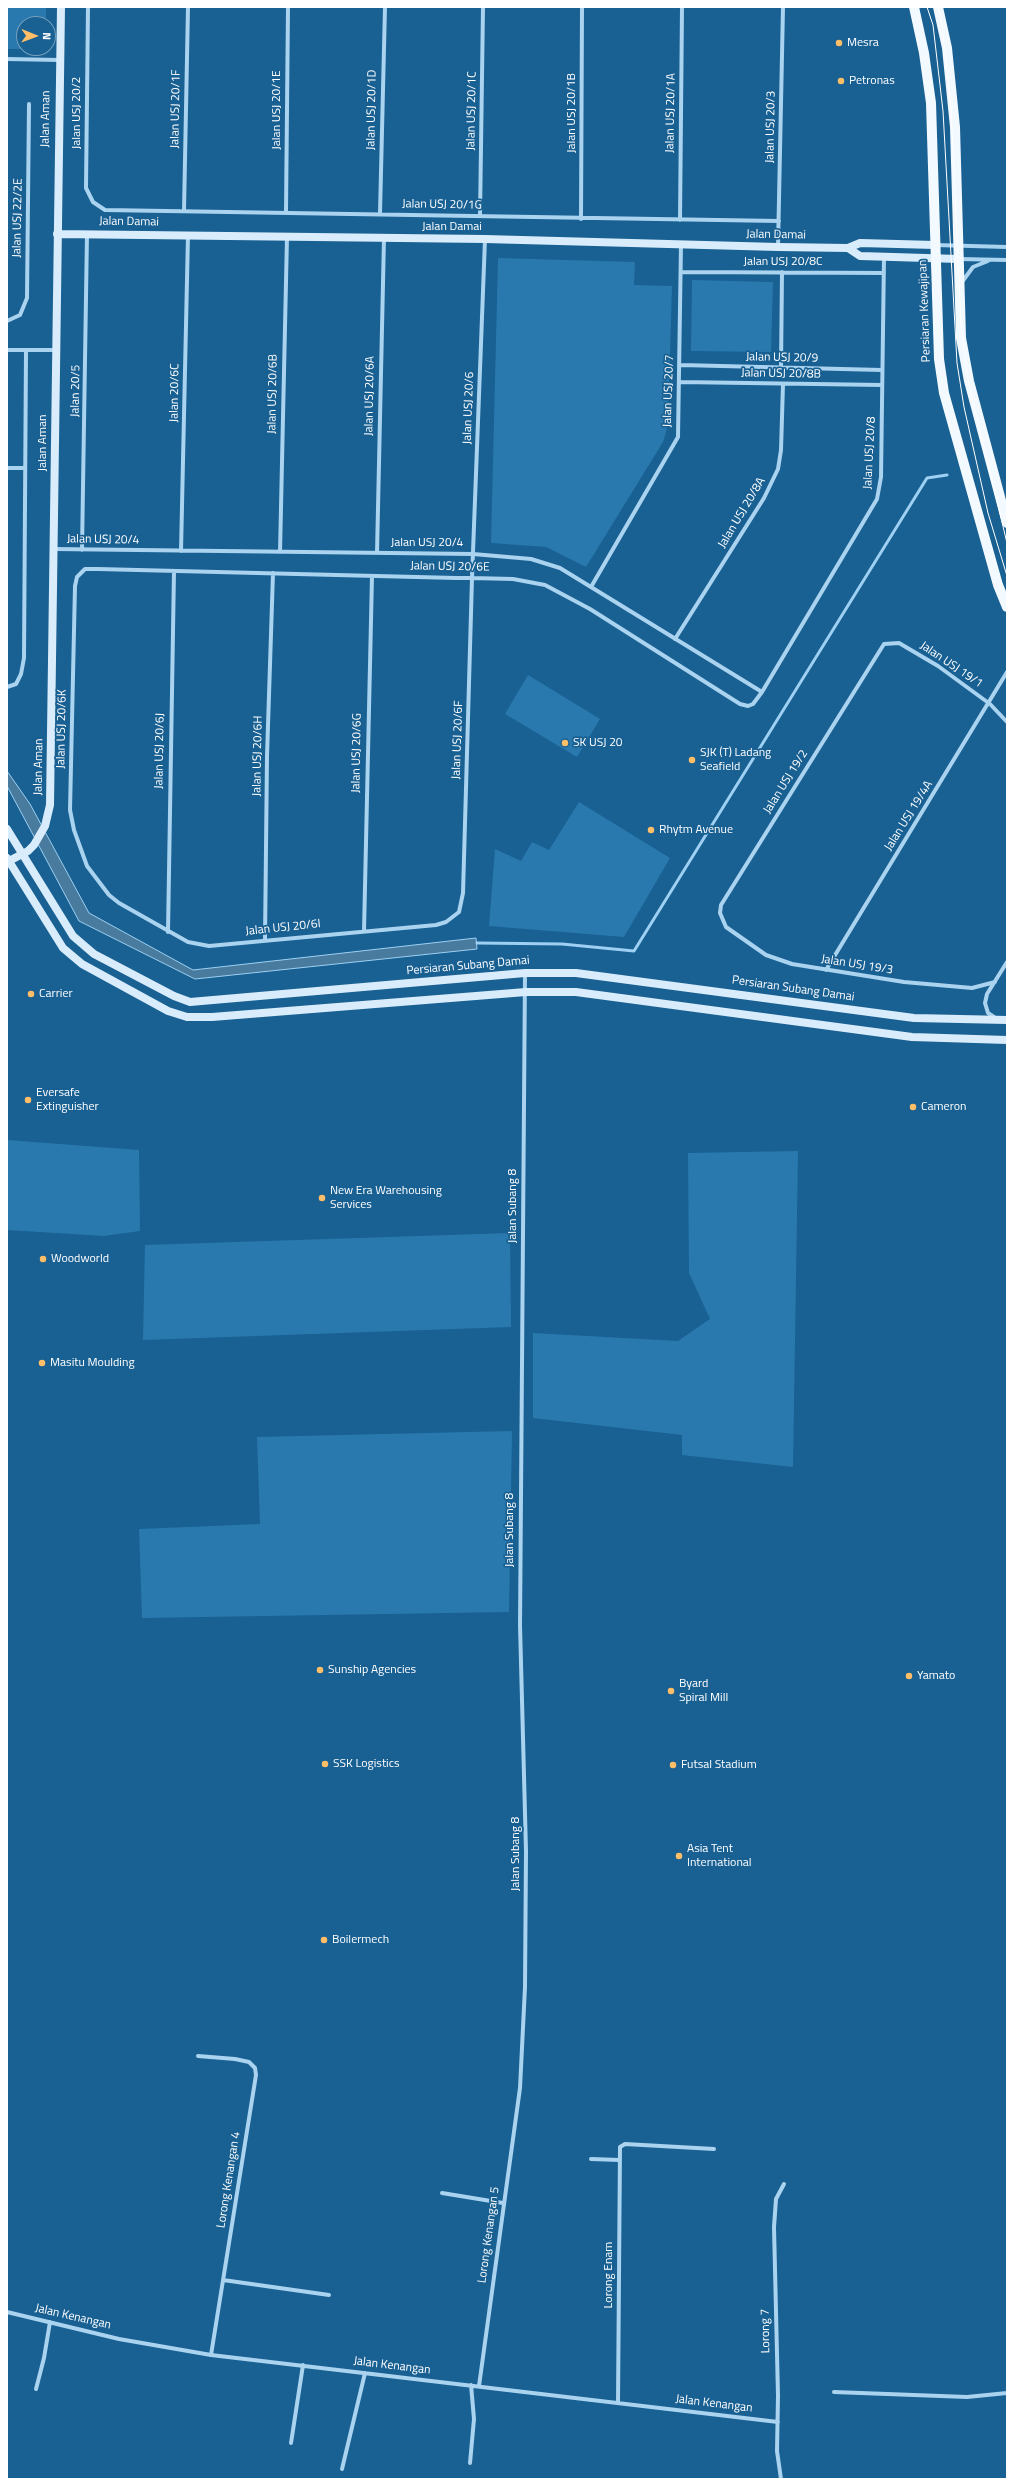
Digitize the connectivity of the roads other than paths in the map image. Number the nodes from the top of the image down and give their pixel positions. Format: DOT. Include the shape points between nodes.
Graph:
graph roads {
  1 [pos="60,7"];
  2 [pos="88,7"];
  3 [pos="188,7"];
  4 [pos="288,7"];
  5 [pos="385,7"];
  6 [pos="483,7"];
  7 [pos="582,7"];
  8 [pos="682,7"];
  9 [pos="783,7"];
  10 [pos="914,7"];
  11 [pos="938,7"];
  12 [pos="7,59"];
  13 [pos="59,60"];
  14 [pos="29,104"];
  15 [pos="105,210"];
  16 [pos="184,211"];
  17 [pos="286,212"];
  18 [pos="380,213"];
  19 [pos="480,216"];
  20 [pos="581,219"];
  21 [pos="680,220"];
  22 [pos="779,221"];
  23 [pos="87,233"];
  24 [pos="57,234"];
  25 [pos="188,236"];
  26 [pos="287,237"];
  27 [pos="384,238"];
  28 [pos="485,239"];
  29 [pos="682,244"];
  30 [pos="935,245"];
  31 [pos="959,246"];
  32 [pos="778,247"];
  33 [pos="1007,247"];
  34 [pos="848,248"];
  35 [pos="884,257"];
  36 [pos="936,258"];
  37 [pos="959,259"];
  38 [pos="990,260"];
  39 [pos="1007,260"];
  40 [pos="682,272"];
  41 [pos="782,272"];
  42 [pos="884,273"];
  43 [pos="960,288"];
  44 [pos="7,321"];
  45 [pos="7,350"];
  46 [pos="26,350"];
  47 [pos="55,350"];
  48 [pos="681,365"];
  49 [pos="781,368"];
  50 [pos="882,370"];
  51 [pos="680,382"];
  52 [pos="784,384"];
  53 [pos="882,385"];
  54 [pos="7,468"];
  55 [pos="25,468"];
  56 [pos="1007,523"];
  57 [pos="54,549"];
  58 [pos="82,550"];
  59 [pos="181,551"];
  60 [pos="280,552"];
  61 [pos="377,553"];
  62 [pos="473,554"];
  63 [pos="98,569"];
  64 [pos="174,571"];
  65 [pos="273,573"];
  66 [pos="372,576"];
  67 [pos="472,578"];
  68 [pos="591,587"];
  69 [pos="1007,607"];
  70 [pos="675,639"];
  71 [pos="879,650"];
  72 [pos="1007,672"];
  73 [pos="7,687"];
  74 [pos="762,692"];
  75 [pos="990,704"];
  76 [pos="1007,722"];
  77 [pos="7,829"];
  78 [pos="25,853"];
  79 [pos="8,860"];
  80 [pos="109,895"];
  81 [pos="462,902"];
  82 [pos="726,927"];
  83 [pos="364,931"];
  84 [pos="168,932"];
  85 [pos="265,940"];
  86 [pos="1007,962"];
  87 [pos="826,970"];
  88 [pos="525,972"];
  89 [pos="995,982"];
  90 [pos="526,992"];
  91 [pos="1006,1020"];
  92 [pos="1007,1040"];
  93 [pos="198,2056"];
  94 [pos="520,2088"];
  95 [pos="714,2149"];
  96 [pos="591,2159"];
  97 [pos="619,2160"];
  98 [pos="784,2184"];
  99 [pos="442,2193"];
  100 [pos="503,2203"];
  101 [pos="223,2280"];
  102 [pos="329,2295"];
  103 [pos="7,2312"];
  104 [pos="50,2322"];
  105 [pos="211,2355"];
  106 [pos="303,2365"];
  107 [pos="365,2372"];
  108 [pos="471,2385"];
  109 [pos="479,2386"];
  110 [pos="36,2388"];
  111 [pos="834,2392"];
  112 [pos="1007,2393"];
  113 [pos="618,2403"];
  114 [pos="778,2422"];
  115 [pos="291,2443"];
  116 [pos="470,2463"];
  117 [pos="342,2469"];
  118 [pos="781,2479"];
  1 -- 13 [label="street, Jalan Aman"];
  2 -- 15 [label="street, Jalan USJ 20/2" via="86,188 93,202"];
  3 -- 16 [label="street, Jalan USJ 20/1F"];
  4 -- 17 [label="street, Jalan USJ 20/1E"];
  5 -- 18 [label="street, Jalan USJ 20/1D"];
  6 -- 19 [label="street, Jalan USJ 20/1C"];
  7 -- 20 [label="street, Jalan USJ 20/1B"];
  8 -- 21 [label="street, Jalan USJ 20/1A"];
  9 -- 22 [label="street, Jalan USJ 20/3"];
  10 -- 30 [label="main road, Persiaran Kewajipan" via="924,53 930,103"];
  11 -- 31 [label="main road" via="947,48 952,90"];
  12 -- 13 [label="street"];
  13 -- 24 [label="street, Jalan Aman"];
  14 -- 44 [label="street, Jalan USJ 22/2E" via="27,298 20,315"];
  15 -- 16 [label="street, Jalan USJ 20/1G"];
  16 -- 17 [label="street, Jalan USJ 20/1G"];
  17 -- 18 [label="street, Jalan USJ 20/1G"];
  18 -- 19 [label="street, Jalan USJ 20/1G"];
  19 -- 20 [label="street, Jalan USJ 20/1G"];
  20 -- 21 [label="street, Jalan USJ 20/1G"];
  21 -- 22 [label="street, Jalan USJ 20/1G"];
  22 -- 32 [label="street, Jalan USJ 20/3"];
  23 -- 24 [label="street, Jalan Damai"];
  23 -- 25 [label="street, Jalan Damai"];
  23 -- 58 [label="street, Jalan 20/5"];
  24 -- 47 [label="street, Jalan Aman"];
  25 -- 26 [label="street, Jalan Damai"];
  25 -- 59 [label="street, Jalan 20/6C"];
  26 -- 27 [label="street, Jalan Damai"];
  26 -- 60 [label="street, Jalan USJ 20/6B"];
  27 -- 28 [label="street, Jalan Damai"];
  27 -- 61 [label="street, Jalan USJ 20/6A"];
  28 -- 29 [label="street, Jalan Damai"];
  28 -- 62 [label="street, Jalan USJ 20/6"];
  29 -- 32 [label="street, Jalan Damai"];
  29 -- 40 [label="street, Jalan USJ 20/7"];
  30 -- 31 [label="street"];
  30 -- 34 [label="street, Jalan Damai" via="860,243"];
  30 -- 36 [label="main road, Persiaran Kewajipan"];
  31 -- 33 [label="street"];
  31 -- 37 [label="main road"];
  32 -- 34 [label="street, Jalan Damai"];
  34 -- 35 [label="street, Jalan Damai" via="860,256"];
  35 -- 36 [label="street, Jalan Damai"];
  35 -- 42 [label="street, Jalan USJ 20/8"];
  36 -- 37 [label="street, Jalan Damai"];
  36 -- 69 [label="main road, Persiaran Kewajipan" via="939,358 944,393 998,585"];
  37 -- 38 [label="street"];
  37 -- 43 [label="main road"];
  38 -- 39 [label="street"];
  38 -- 43 [label="street" via="973,267 963,279"];
  40 -- 41 [label="street, Jalan USJ 20/8C"];
  40 -- 48 [label="street, Jalan USJ 20/7"];
  41 -- 42 [label="street, Jalan USJ 20/8C"];
  41 -- 49 [label="street"];
  42 -- 50 [label="street, Jalan USJ 20/8"];
  43 -- 56 [label="main road" via="962,338 969,382"];
  45 -- 46 [label="street"];
  46 -- 47 [label="street"];
  46 -- 55 [label="street"];
  47 -- 57 [label="street, Jalan Aman"];
  48 -- 49 [label="street, Jalan USJ 20/9"];
  48 -- 51 [label="street, Jalan USJ 20/7"];
  49 -- 50 [label="street, Jalan USJ 20/9"];
  50 -- 53 [label="street, Jalan USJ 20/8"];
  51 -- 52 [label="street, Jalan USJ 20/8B"];
  51 -- 68 [label="street, Jalan USJ 20/7" via="679,427 674,447"];
  52 -- 53 [label="street, Jalan USJ 20/8B"];
  52 -- 70 [label="street, Jalan USJ 20/8A" via="778,469 764,498"];
  53 -- 74 [label="street, Jalan USJ 20/8" via="881,477 877,499"];
  54 -- 55 [label="street"];
  55 -- 73 [label="street" via="24,658 19,680 14,686"];
  57 -- 58 [label="street, Jalan USJ 20/4"];
  57 -- 78 [label="street, Jalan Aman" via="48,815 40,836"];
  58 -- 59 [label="street, Jalan USJ 20/4"];
  59 -- 60 [label="street, Jalan USJ 20/4"];
  60 -- 61 [label="street, Jalan USJ 20/4"];
  61 -- 62 [label="street, Jalan USJ 20/4"];
  62 -- 67 [label="street, Jalan USJ 20/6"];
  62 -- 68 [label="street, Jalan USJ 20/4" via="514,556 547,563"];
  63 -- 64 [label="street, Jalan USJ 20/6E"];
  63 -- 80 [label="street, Jalan USJ 20/6K" via="85,569 77,577 75,586 70,810 79,849 87,866"];
  64 -- 65 [label="street, Jalan USJ 20/6E"];
  64 -- 84 [label="street, Jalan USJ 20/6J"];
  65 -- 66 [label="street, Jalan USJ 20/6E"];
  65 -- 85 [label="street, Jalan USJ 20/6H" via="267,756"];
  66 -- 67 [label="street, Jalan USJ 20/6E"];
  66 -- 83 [label="street, Jalan USJ 20/6G"];
  67 -- 74 [label="street, Jalan USJ 20/6E" via="513,579 545,585 590,609 740,704 753,704"];
  67 -- 81 [label="street, Jalan USJ 20/6F"];
  68 -- 70 [label="street, Jalan USJ 20/4"];
  70 -- 74 [label="street, Jalan USJ 20/4"];
  71 -- 75 [label="street, Jalan USJ 19/1" via="884,644 899,643 938,666"];
  71 -- 82 [label="street, Jalan USJ 19/2" via="721,905 720,913"];
  72 -- 75 [label="street, Jalan USJ 19/4A"];
  75 -- 76 [label="street, Jalan USJ 19/1"];
  75 -- 87 [label="street, Jalan USJ 19/4A"];
  77 -- 78 [label="street, Persiaran Subang Damai"];
  78 -- 79 [label="street, Jalan Aman"];
  78 -- 88 [label="street, Persiaran Subang Damai" via="73,936 94,954 190,1002"];
  79 -- 90 [label="street" via="63,948 82,964 168,1011 188,1017"];
  80 -- 84 [label="street, Jalan USJ 20/6I"];
  81 -- 83 [label="street, Jalan USJ 20/6I" via="459,912 446,922 436,925"];
  82 -- 87 [label="street, Jalan USJ 19/3" via="766,955 792,964"];
  83 -- 85 [label="street, Jalan USJ 20/6I"];
  84 -- 85 [label="street, Jalan USJ 20/6I" via="188,942 209,946"];
  86 -- 89 [label="street"];
  87 -- 89 [label="street, Jalan USJ 19/3" via="904,982 972,988"];
  88 -- 90 [label="street, Jalan Subang 8"];
  88 -- 91 [label="street, Persiaran Subang Damai" via="617,977 914,1018"];
  89 -- 91 [label="street" via="987,994 985,1003 991,1017"];
  90 -- 92 [label="street" via="576,992 613,996 912,1038"];
  90 -- 94 [label="street, Jalan Subang 8" via="520,1625 526,1889"];
  93 -- 101 [label="street, Lorong Kenangan 4" via="249,2062 255,2068 256,2075"];
  94 -- 100 [label="street, Lorong Kenangan 5"];
  95 -- 97 [label="street, Lorong Enam" via="625,2144 620,2147"];
  96 -- 97 [label="street"];
  97 -- 113 [label="street, Lorong Enam"];
  98 -- 114 [label="street, Lorong 7" via="776,2199 774,2227"];
  99 -- 100 [label="street"];
  100 -- 109 [label="street, Lorong Kenangan 5"];
  101 -- 102 [label="street"];
  101 -- 105 [label="street, Lorong Kenangan 4"];
  103 -- 104 [label="street, Jalan Kenangan"];
  104 -- 105 [label="street, Jalan Kenangan" via="119,2339"];
  104 -- 110 [label="street"];
  105 -- 106 [label="street, Jalan Kenangan"];
  106 -- 107 [label="street, Jalan Kenangan"];
  106 -- 115 [label="street"];
  107 -- 108 [label="street, Jalan Kenangan"];
  107 -- 117 [label="street"];
  108 -- 109 [label="street, Jalan Kenangan"];
  108 -- 116 [label="street" via="474,2419"];
  109 -- 113 [label="street, Jalan Kenangan"];
  111 -- 112 [label="street" via="967,2397"];
  113 -- 114 [label="street, Jalan Kenangan"];
  114 -- 118 [label="street, Lorong 7" via="777,2451"];
}
